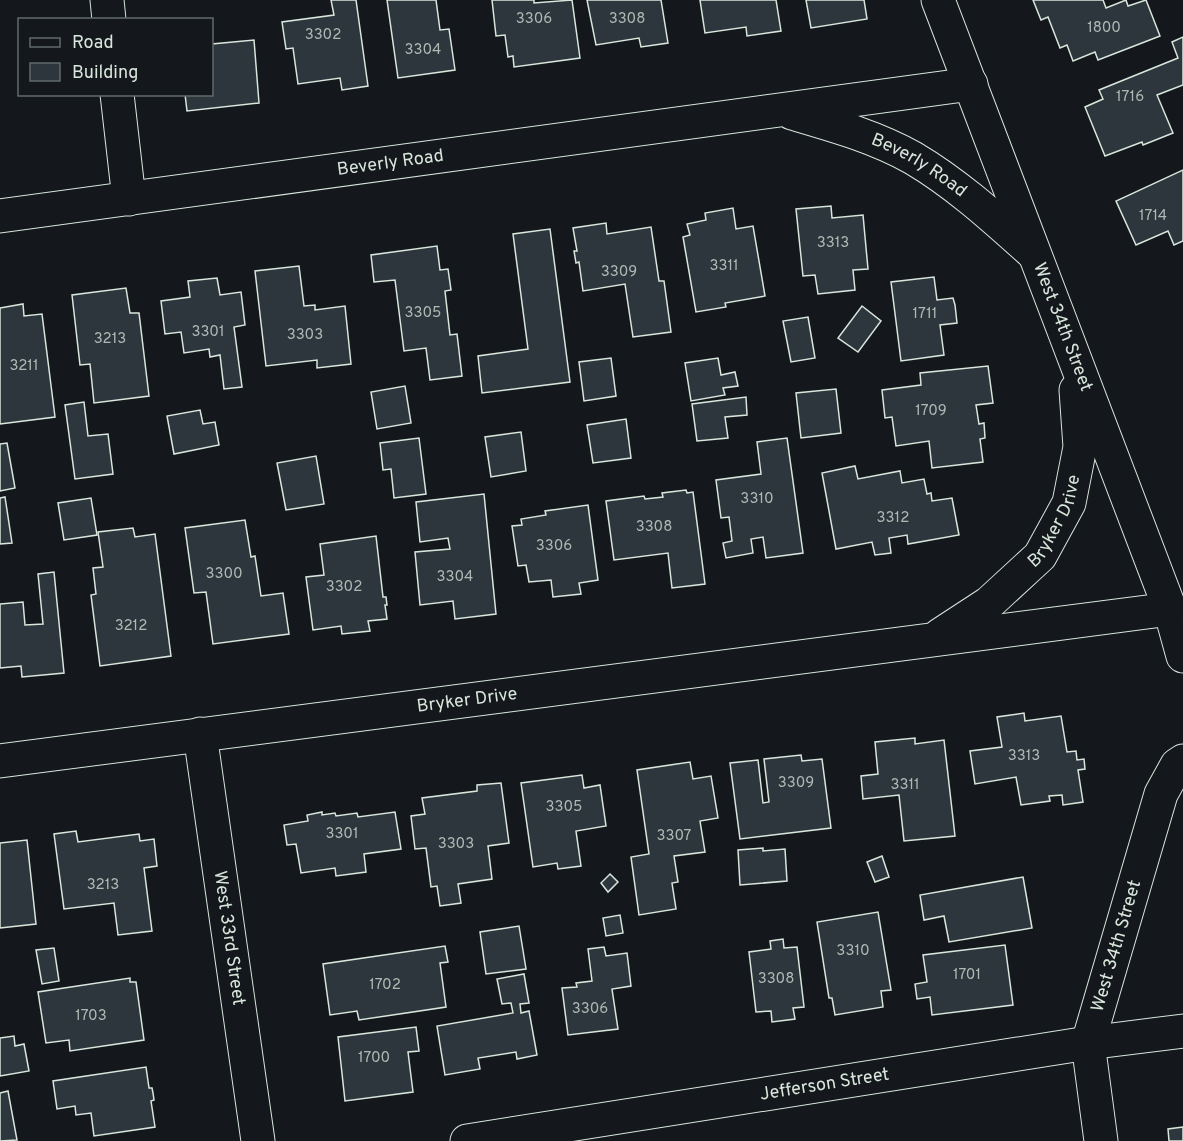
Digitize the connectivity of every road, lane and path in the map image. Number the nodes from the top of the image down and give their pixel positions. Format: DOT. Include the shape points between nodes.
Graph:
graph roads {
  1 [pos="107,0"];
  2 [pos="938,0"];
  3 [pos="109,18"];
  4 [pos="971,84"];
  5 [pos="117,96"];
  6 [pos="782,110"];
  7 [pos="129,199"];
  8 [pos="0,216"];
  9 [pos="1036,255"];
  10 [pos="1073,352"];
  11 [pos="1170,609"];
  12 [pos="934,639"];
  13 [pos="1183,656"];
  14 [pos="200,734"];
  15 [pos="0,761"];
  16 [pos="1183,761"];
  17 [pos="1183,1031"];
  18 [pos="1088,1043"];
  19 [pos="258,1141"];
  20 [pos="467,1141"];
  21 [pos="1101,1141"];
  1 -- 3 [label="street"];
  2 -- 4 [label="street, West 34th Street"];
  4 -- 6 [label="street, Beverly Road"];
  4 -- 9 [label="street, West 34th Street"];
  5 -- 7 [label="street"];
  6 -- 7 [label="street, Beverly Road"];
  6 -- 9 [label="street, Beverly Road" via="850,130 912,158 972,198"];
  7 -- 8 [label="street, Beverly Road"];
  9 -- 10 [label="street, West 34th Street"];
  10 -- 11 [label="street, West 34th Street"];
  10 -- 12 [label="street, Bryker Drive" via="1080,447 1069,503 1040,556 989,603"];
  11 -- 12 [label="street, Bryker Drive"];
  11 -- 13 [label="street, West 34th Street"];
  12 -- 14 [label="street, Bryker Drive"];
  14 -- 15 [label="street, Bryker Drive"];
  14 -- 19 [label="street, West 33rd Street"];
  16 -- 18 [label="street, West 34th Street" via="1161,794"];
  17 -- 18 [label="street, Jefferson Street"];
  18 -- 20 [label="street, Jefferson Street"];
  18 -- 21 [label="street, West 34th Street"];
}
